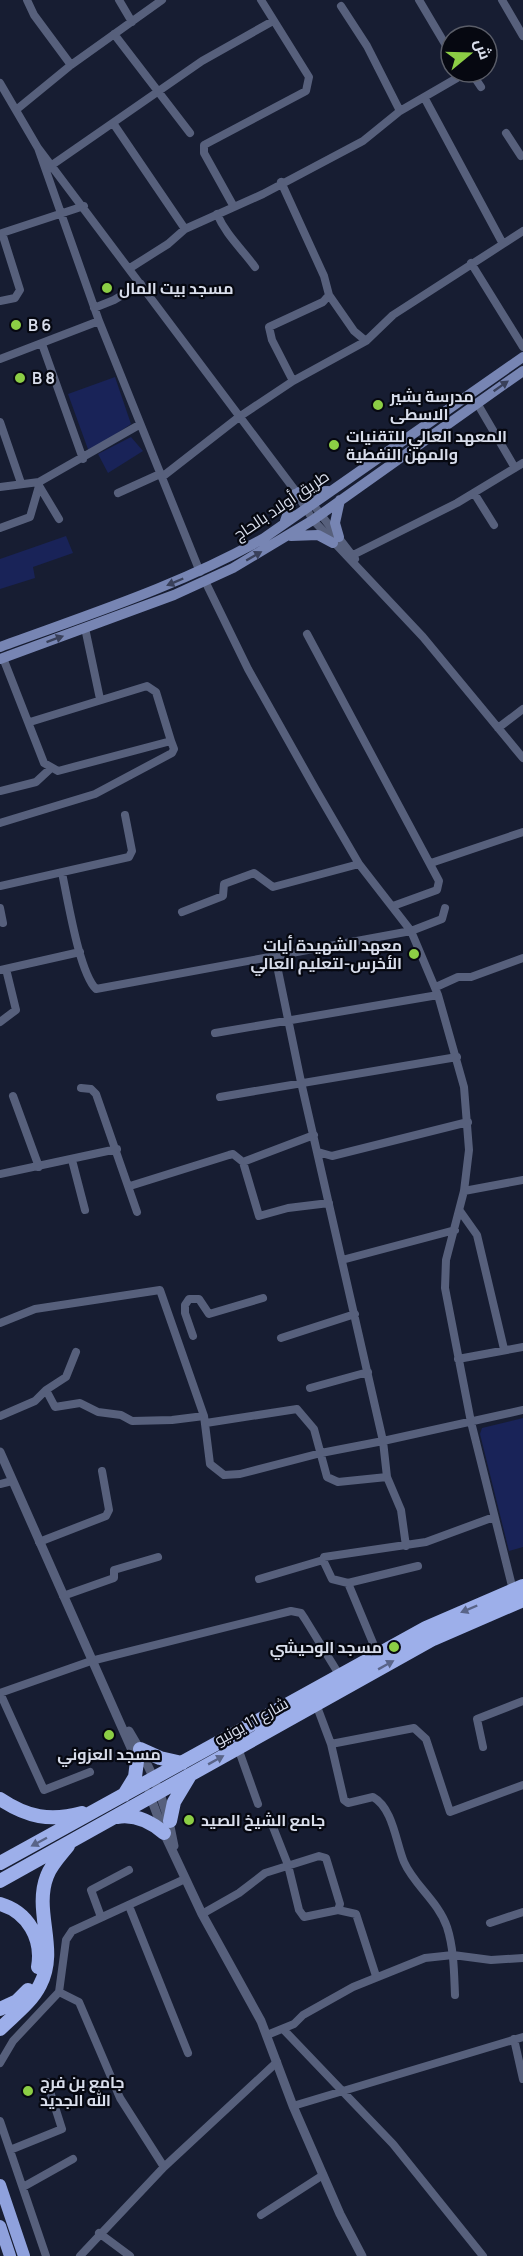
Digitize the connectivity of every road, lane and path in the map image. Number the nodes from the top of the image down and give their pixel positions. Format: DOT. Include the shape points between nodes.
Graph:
graph roads {
  1 [pos="27,0"];
  2 [pos="119,0"];
  3 [pos="162,0"];
  4 [pos="261,0"];
  5 [pos="419,0"];
  6 [pos="502,0"];
  7 [pos="341,6"];
  8 [pos="273,21"];
  9 [pos="132,22"];
  10 [pos="114,34"];
  11 [pos="439,34"];
  12 [pos="523,36"];
  13 [pos="71,65"];
  14 [pos="0,83"];
  15 [pos="447,84"];
  16 [pos="479,84"];
  17 [pos="481,87"];
  18 [pos="160,91"];
  19 [pos="424,97"];
  20 [pos="16,110"];
  21 [pos="400,111"];
  22 [pos="113,123"];
  23 [pos="190,133"];
  24 [pos="506,133"];
  25 [pos="38,148"];
  26 [pos="522,156"];
  27 [pos="52,165"];
  28 [pos="282,182"];
  29 [pos="84,206"];
  30 [pos="234,207"];
  31 [pos="217,214"];
  32 [pos="59,215"];
  33 [pos="185,229"];
  34 [pos="523,231"];
  35 [pos="1,233"];
  36 [pos="503,244"];
  37 [pos="471,263"];
  38 [pos="255,267"];
  39 [pos="130,268"];
  40 [pos="141,284"];
  41 [pos="329,295"];
  42 [pos="0,301"];
  43 [pos="94,308"];
  44 [pos="99,321"];
  45 [pos="366,341"];
  46 [pos="42,344"];
  47 [pos="523,347"];
  48 [pos="523,357"];
  49 [pos="0,359"];
  50 [pos="523,370"];
  51 [pos="293,381"];
  52 [pos="477,403"];
  53 [pos="239,417"];
  54 [pos="0,422"];
  55 [pos="139,425"];
  56 [pos="82,459"];
  57 [pos="523,464"];
  58 [pos="515,468"];
  59 [pos="161,476"];
  60 [pos="21,483"];
  61 [pos="38,485"];
  62 [pos="0,487"];
  63 [pos="328,491"];
  64 [pos="296,492"];
  65 [pos="118,493"];
  66 [pos="474,493"];
  67 [pos="340,500"];
  68 [pos="308,506"];
  69 [pos="316,517"];
  70 [pos="59,519"];
  71 [pos="283,525"];
  72 [pos="494,525"];
  73 [pos="0,528"];
  74 [pos="288,536"];
  75 [pos="336,540"];
  76 [pos="353,555"];
  77 [pos="358,566"];
  78 [pos="202,576"];
  79 [pos="85,628"];
  80 [pos="307,634"];
  81 [pos="0,647"];
  82 [pos="2,659"];
  83 [pos="100,699"];
  84 [pos="523,709"];
  85 [pos="30,722"];
  86 [pos="498,728"];
  87 [pos="171,741"];
  88 [pos="523,758"];
  89 [pos="51,769"];
  90 [pos="0,791"];
  91 [pos="125,815"];
  92 [pos="0,823"];
  93 [pos="523,832"];
  94 [pos="431,863"];
  95 [pos="360,864"];
  96 [pos="62,873"];
  97 [pos="0,886"];
  98 [pos="393,906"];
  99 [pos="0,908"];
  100 [pos="445,908"];
  101 [pos="182,912"];
  102 [pos="3,923"];
  103 [pos="411,932"];
  104 [pos="80,952"];
  105 [pos="275,956"];
  106 [pos="523,958"];
  107 [pos="3,970"];
  108 [pos="437,991"];
  109 [pos="288,1020"];
  110 [pos="0,1022"];
  111 [pos="215,1033"];
  112 [pos="457,1057"];
  113 [pos="301,1082"];
  114 [pos="81,1088"];
  115 [pos="13,1096"];
  116 [pos="220,1097"];
  117 [pos="468,1122"];
  118 [pos="314,1135"];
  119 [pos="117,1149"];
  120 [pos="318,1152"];
  121 [pos="72,1160"];
  122 [pos="243,1162"];
  123 [pos="39,1167"];
  124 [pos="0,1174"];
  125 [pos="523,1180"];
  126 [pos="130,1186"];
  127 [pos="464,1191"];
  128 [pos="329,1203"];
  129 [pos="85,1210"];
  130 [pos="460,1211"];
  131 [pos="137,1212"];
  132 [pos="455,1230"];
  133 [pos="342,1260"];
  134 [pos="263,1298"];
  135 [pos="355,1314"];
  136 [pos="0,1323"];
  137 [pos="189,1323"];
  138 [pos="175,1330"];
  139 [pos="194,1336"];
  140 [pos="281,1338"];
  141 [pos="523,1347"];
  142 [pos="504,1349"];
  143 [pos="76,1352"];
  144 [pos="459,1359"];
  145 [pos="368,1372"];
  146 [pos="310,1388"];
  147 [pos="46,1390"];
  148 [pos="523,1410"];
  149 [pos="0,1416"];
  150 [pos="205,1419"];
  151 [pos="471,1422"];
  152 [pos="383,1441"];
  153 [pos="0,1452"];
  154 [pos="321,1453"];
  155 [pos="102,1472"];
  156 [pos="387,1477"];
  157 [pos="12,1481"];
  158 [pos="0,1484"];
  159 [pos="494,1517"];
  160 [pos="39,1542"];
  161 [pos="406,1546"];
  162 [pos="158,1557"];
  163 [pos="323,1560"];
  164 [pos="418,1566"];
  165 [pos="260,1579"];
  166 [pos="348,1583"];
  167 [pos="518,1588"];
  168 [pos="63,1596"];
  169 [pos="523,1600"];
  170 [pos="448,1625"];
  171 [pos="378,1655"];
  172 [pos="92,1661"];
  173 [pos="340,1676"];
  174 [pos="0,1693"];
  175 [pos="523,1701"];
  176 [pos="316,1704"];
  177 [pos="331,1744"];
  178 [pos="483,1747"];
  179 [pos="238,1748"];
  180 [pos="138,1755"];
  181 [pos="188,1768"];
  182 [pos="90,1772"];
  183 [pos="523,1785"];
  184 [pos="152,1788"];
  185 [pos="122,1797"];
  186 [pos="0,1799"];
  187 [pos="258,1804"];
  188 [pos="109,1812"];
  189 [pos="167,1827"];
  190 [pos="273,1827"];
  191 [pos="73,1840"];
  192 [pos="0,1863"];
  193 [pos="288,1865"];
  194 [pos="129,1870"];
  195 [pos="185,1879"];
  196 [pos="0,1881"];
  197 [pos="0,1904"];
  198 [pos="129,1906"];
  199 [pos="338,1910"];
  200 [pos="523,1912"];
  201 [pos="202,1914"];
  202 [pos="101,1917"];
  203 [pos="490,1923"];
  204 [pos="453,1955"];
  205 [pos="523,1958"];
  206 [pos="376,1976"];
  207 [pos="59,1992"];
  208 [pos="455,1995"];
  209 [pos="0,2009"];
  210 [pos="0,2029"];
  211 [pos="283,2029"];
  212 [pos="267,2036"];
  213 [pos="523,2037"];
  214 [pos="514,2038"];
  215 [pos="188,2053"];
  216 [pos="277,2062"];
  217 [pos="0,2063"];
  218 [pos="523,2079"];
  219 [pos="47,2082"];
  220 [pos="343,2093"];
  221 [pos="293,2106"];
  222 [pos="0,2121"];
  223 [pos="10,2151"];
  224 [pos="73,2159"];
  225 [pos="164,2167"];
  226 [pos="323,2175"];
  227 [pos="0,2185"];
  228 [pos="23,2187"];
  229 [pos="261,2215"];
  230 [pos="0,2226"];
  231 [pos="99,2233"];
  232 [pos="10,2256"];
  233 [pos="24,2256"];
  234 [pos="46,2256"];
  235 [pos="80,2256"];
  236 [pos="130,2256"];
  237 [pos="362,2256"];
  238 [pos="483,2256"];
  1 -- 13 [label="street"];
  2 -- 9 [label="street"];
  3 -- 9 [label="street"];
  4 -- 8 [label="street"];
  5 -- 11 [label="street"];
  6 -- 12 [label="street"];
  7 -- 21 [label="street" via="367,46"];
  8 -- 18 [label="street" via="202,61"];
  8 -- 30 [label="street" via="309,77 309,85 306,91 204,145 204,153"];
  9 -- 10 [label="street"];
  10 -- 13 [label="street"];
  10 -- 18 [label="street"];
  13 -- 20 [label="street"];
  14 -- 20 [label="street"];
  15 -- 19 [label="street"];
  16 -- 17 [label="street"];
  18 -- 22 [label="street"];
  18 -- 23 [label="street"];
  19 -- 21 [label="street"];
  19 -- 36 [label="street"];
  20 -- 25 [label="street"];
  21 -- 28 [label="street" via="363,141"];
  22 -- 27 [label="street"];
  22 -- 33 [label="street"];
  24 -- 26 [label="street"];
  25 -- 27 [label="street"];
  25 -- 32 [label="street"];
  27 -- 29 [label="street"];
  28 -- 30 [label="street"];
  28 -- 41 [label="street"];
  29 -- 32 [label="street"];
  29 -- 39 [label="street"];
  30 -- 31 [label="street"];
  31 -- 33 [label="street"];
  31 -- 38 [label="street" via="225,231"];
  32 -- 35 [label="street"];
  32 -- 43 [label="street"];
  33 -- 39 [label="street"];
  34 -- 36 [label="street"];
  35 -- 42 [label="street" via="20,290 15,298"];
  36 -- 37 [label="street"];
  37 -- 45 [label="street" via="393,315"];
  37 -- 47 [label="street"];
  39 -- 40 [label="street"];
  40 -- 43 [label="street"];
  40 -- 53 [label="street"];
  41 -- 45 [label="street"];
  41 -- 51 [label="street" via="323,302 269,327"];
  43 -- 44 [label="street"];
  44 -- 46 [label="street"];
  44 -- 55 [label="street"];
  45 -- 51 [label="street"];
  46 -- 49 [label="street"];
  46 -- 56 [label="street"];
  48 -- 63 [label="main road, طريق أولاد بالحاج"];
  52 -- 50 [label="main road, طريق أولاد بالحاج, one-way"];
  51 -- 53 [label="street"];
  52 -- 58 [label="street"];
  52 -- 67 [label="main road, طريق أولاد بالحاج"];
  53 -- 59 [label="street"];
  53 -- 64 [label="street"];
  54 -- 60 [label="street"];
  55 -- 56 [label="street"];
  55 -- 59 [label="street"];
  56 -- 61 [label="street"];
  57 -- 58 [label="street"];
  58 -- 66 [label="street"];
  59 -- 65 [label="street"];
  59 -- 78 [label="street"];
  60 -- 61 [label="street"];
  60 -- 62 [label="street"];
  61 -- 70 [label="street"];
  61 -- 73 [label="street" via="30,517"];
  63 -- 64 [label="main road"];
  63 -- 68 [label="main road, طريق أولاد بالحاج"];
  64 -- 68 [label="street"];
  64 -- 71 [label="main road"];
  66 -- 72 [label="street"];
  66 -- 76 [label="street"];
  67 -- 69 [label="main road, طريق أولاد بالحاج"];
  67 -- 75 [label="main road"];
  68 -- 69 [label="street"];
  68 -- 71 [label="main road, طريق أولاد بالحاج"];
  69 -- 74 [label="main road, طريق أولاد بالحاج"];
  69 -- 75 [label="street"];
  71 -- 78 [label="main road, طريق أولاد بالحاج"];
  74 -- 75 [label="main road" via="318,534"];
  78 -- 74 [label="main road, طريق أولاد بالحاج, one-way"];
  75 -- 76 [label="street"];
  75 -- 77 [label="street"];
  76 -- 77 [label="street"];
  77 -- 86 [label="street"];
  78 -- 79 [label="main road, طريق أولاد بالحاج"];
  78 -- 81 [label="main road, طريق أولاد بالحاج, one-way"];
  78 -- 95 [label="street" via="248,669"];
  82 -- 79 [label="main road, طريق أولاد بالحاج, one-way"];
  79 -- 83 [label="street"];
  80 -- 94 [label="street"];
  82 -- 85 [label="street"];
  83 -- 85 [label="street"];
  83 -- 87 [label="street" via="147,686 153,688"];
  84 -- 86 [label="street"];
  85 -- 89 [label="street" via="44,763"];
  86 -- 88 [label="street"];
  87 -- 89 [label="street" via="58,771"];
  87 -- 92 [label="street" via="172,753 95,794"];
  89 -- 90 [label="street" via="36,782"];
  91 -- 96 [label="street" via="132,855"];
  93 -- 94 [label="street"];
  94 -- 98 [label="street" via="439,884 437,890"];
  95 -- 98 [label="street"];
  95 -- 101 [label="street" via="273,887 254,873 224,884 222,896"];
  96 -- 97 [label="street"];
  96 -- 104 [label="street"];
  98 -- 103 [label="street"];
  99 -- 102 [label="street"];
  100 -- 103 [label="street" via="442,919"];
  103 -- 105 [label="street"];
  103 -- 108 [label="street"];
  104 -- 105 [label="street" via="90,983 96,988"];
  104 -- 107 [label="street"];
  105 -- 109 [label="street"];
  106 -- 108 [label="street" via="471,977 458,977"];
  107 -- 110 [label="street" via="16,1010"];
  108 -- 109 [label="street"];
  108 -- 112 [label="street"];
  109 -- 111 [label="street"];
  109 -- 113 [label="street"];
  112 -- 113 [label="street"];
  112 -- 117 [label="street"];
  113 -- 116 [label="street"];
  113 -- 118 [label="street"];
  114 -- 119 [label="street" via="96,1094"];
  115 -- 123 [label="street"];
  117 -- 120 [label="street" via="332,1156"];
  117 -- 127 [label="street"];
  118 -- 120 [label="street"];
  118 -- 122 [label="street"];
  119 -- 121 [label="street"];
  119 -- 126 [label="street"];
  120 -- 128 [label="street"];
  121 -- 123 [label="street"];
  121 -- 129 [label="street"];
  122 -- 126 [label="street" via="229,1155"];
  122 -- 128 [label="street" via="259,1216"];
  123 -- 124 [label="street"];
  125 -- 127 [label="street"];
  126 -- 131 [label="street"];
  127 -- 130 [label="street"];
  128 -- 133 [label="street"];
  130 -- 132 [label="street"];
  130 -- 142 [label="street" via="477,1235"];
  132 -- 133 [label="street"];
  132 -- 144 [label="street" via="444,1273"];
  133 -- 135 [label="street"];
  134 -- 137 [label="street" via="209,1314 199,1299 189,1299 184,1305"];
  135 -- 140 [label="street"];
  135 -- 145 [label="street"];
  136 -- 138 [label="street" via="35,1309 159,1290"];
  137 -- 138 [label="street"];
  137 -- 139 [label="street"];
  138 -- 150 [label="street"];
  141 -- 142 [label="street"];
  142 -- 144 [label="street"];
  143 -- 147 [label="street" via="66,1377"];
  144 -- 151 [label="street"];
  145 -- 146 [label="street"];
  145 -- 152 [label="street"];
  147 -- 149 [label="street" via="35,1401"];
  147 -- 150 [label="street" via="55,1407 80,1403 132,1421"];
  148 -- 151 [label="street"];
  150 -- 154 [label="street" via="296,1409 314,1429"];
  150 -- 154 [label="street" via="210,1464 224,1475"];
  151 -- 152 [label="street"];
  151 -- 159 [label="street"];
  152 -- 154 [label="street"];
  152 -- 156 [label="street"];
  153 -- 157 [label="street"];
  154 -- 156 [label="street" via="327,1477 334,1481"];
  155 -- 160 [label="street" via="108,1514"];
  156 -- 161 [label="street" via="401,1510"];
  157 -- 158 [label="street"];
  157 -- 160 [label="street"];
  159 -- 161 [label="street"];
  159 -- 167 [label="street"];
  160 -- 168 [label="street"];
  161 -- 163 [label="street"];
  162 -- 168 [label="street" via="113,1571 114,1578"];
  163 -- 165 [label="street"];
  163 -- 166 [label="street" via="332,1579"];
  164 -- 166 [label="street"];
  166 -- 171 [label="street"];
  167 -- 170 [label="highway, شارع 11 يونيو, one-way"];
  168 -- 172 [label="street"];
  169 -- 170 [label="highway, شارع 11 يونيو"];
  170 -- 171 [label="highway, شارع 11 يونيو"];
  176 -- 170 [label="highway, شارع 11 يونيو, one-way"];
  171 -- 173 [label="highway, شارع 11 يونيو"];
  172 -- 173 [label="street" via="291,1611 301,1613"];
  172 -- 174 [label="street"];
  172 -- 180 [label="street"];
  173 -- 181 [label="highway, شارع 11 يونيو"];
  174 -- 182 [label="street" via="44,1790"];
  175 -- 178 [label="street" via="477,1719"];
  176 -- 177 [label="street"];
  176 -- 179 [label="highway, شارع 11 يونيو"];
  177 -- 183 [label="street" via="414,1728 426,1738 450,1812"];
  177 -- 204 [label="street" via="344,1800 378,1800 407,1867 441,1914"];
  181 -- 179 [label="highway, شارع 11 يونيو, one-way"];
  179 -- 187 [label="street"];
  180 -- 181 [label="highway"];
  180 -- 184 [label="street"];
  180 -- 185 [label="highway" via="132,1784"];
  181 -- 184 [label="highway, شارع 11 يونيو"];
  181 -- 189 [label="highway"];
  184 -- 185 [label="highway, شارع 11 يونيو"];
  184 -- 188 [label="highway, شارع 11 يونيو"];
  184 -- 189 [label="street"];
  185 -- 188 [label="highway, شارع 11 يونيو"];
  186 -- 188 [label="highway" via="22,1813 43,1818"];
  188 -- 189 [label="highway"];
  188 -- 191 [label="highway, شارع 11 يونيو"];
  188 -- 192 [label="highway, شارع 11 يونيو, one-way"];
  189 -- 195 [label="street"];
  190 -- 193 [label="street"];
  191 -- 196 [label="highway, شارع 11 يونيو"];
  191 -- 210 [label="highway" via="45,1879 48,1959 41,1984"];
  193 -- 199 [label="street" via="304,1917"];
  193 -- 199 [label="street" via="319,1856 326,1858 340,1904"];
  193 -- 201 [label="street" via="265,1872 239,1893"];
  194 -- 202 [label="street" via="91,1890"];
  195 -- 198 [label="street"];
  195 -- 201 [label="street"];
  197 -- 209 [label="highway" via="26,1919 36,1935 40,1954 28,1990"];
  198 -- 202 [label="street"];
  198 -- 215 [label="street"];
  199 -- 206 [label="street" via="356,1914"];
  200 -- 203 [label="street"];
  201 -- 212 [label="street"];
  202 -- 207 [label="street" via="72,1931 66,1940"];
  204 -- 205 [label="street" via="491,1960"];
  204 -- 206 [label="street" via="425,1958"];
  204 -- 208 [label="street"];
  206 -- 211 [label="street"];
  207 -- 217 [label="street" via="13,2041"];
  207 -- 225 [label="street" via="79,2002 120,2098"];
  211 -- 212 [label="street"];
  211 -- 220 [label="street"];
  212 -- 216 [label="street"];
  213 -- 214 [label="street"];
  214 -- 218 [label="street"];
  214 -- 220 [label="street"];
  216 -- 221 [label="street"];
  216 -- 225 [label="street"];
  219 -- 223 [label="street" via="62,2129"];
  220 -- 221 [label="street"];
  220 -- 238 [label="street" via="393,2144"];
  221 -- 226 [label="street"];
  222 -- 223 [label="street"];
  223 -- 228 [label="street"];
  224 -- 228 [label="street"];
  225 -- 231 [label="street"];
  226 -- 229 [label="street"];
  226 -- 237 [label="street"];
  227 -- 233 [label="main road"];
  228 -- 234 [label="street"];
  230 -- 232 [label="main road"];
  231 -- 235 [label="street"];
  231 -- 236 [label="street"];
}
